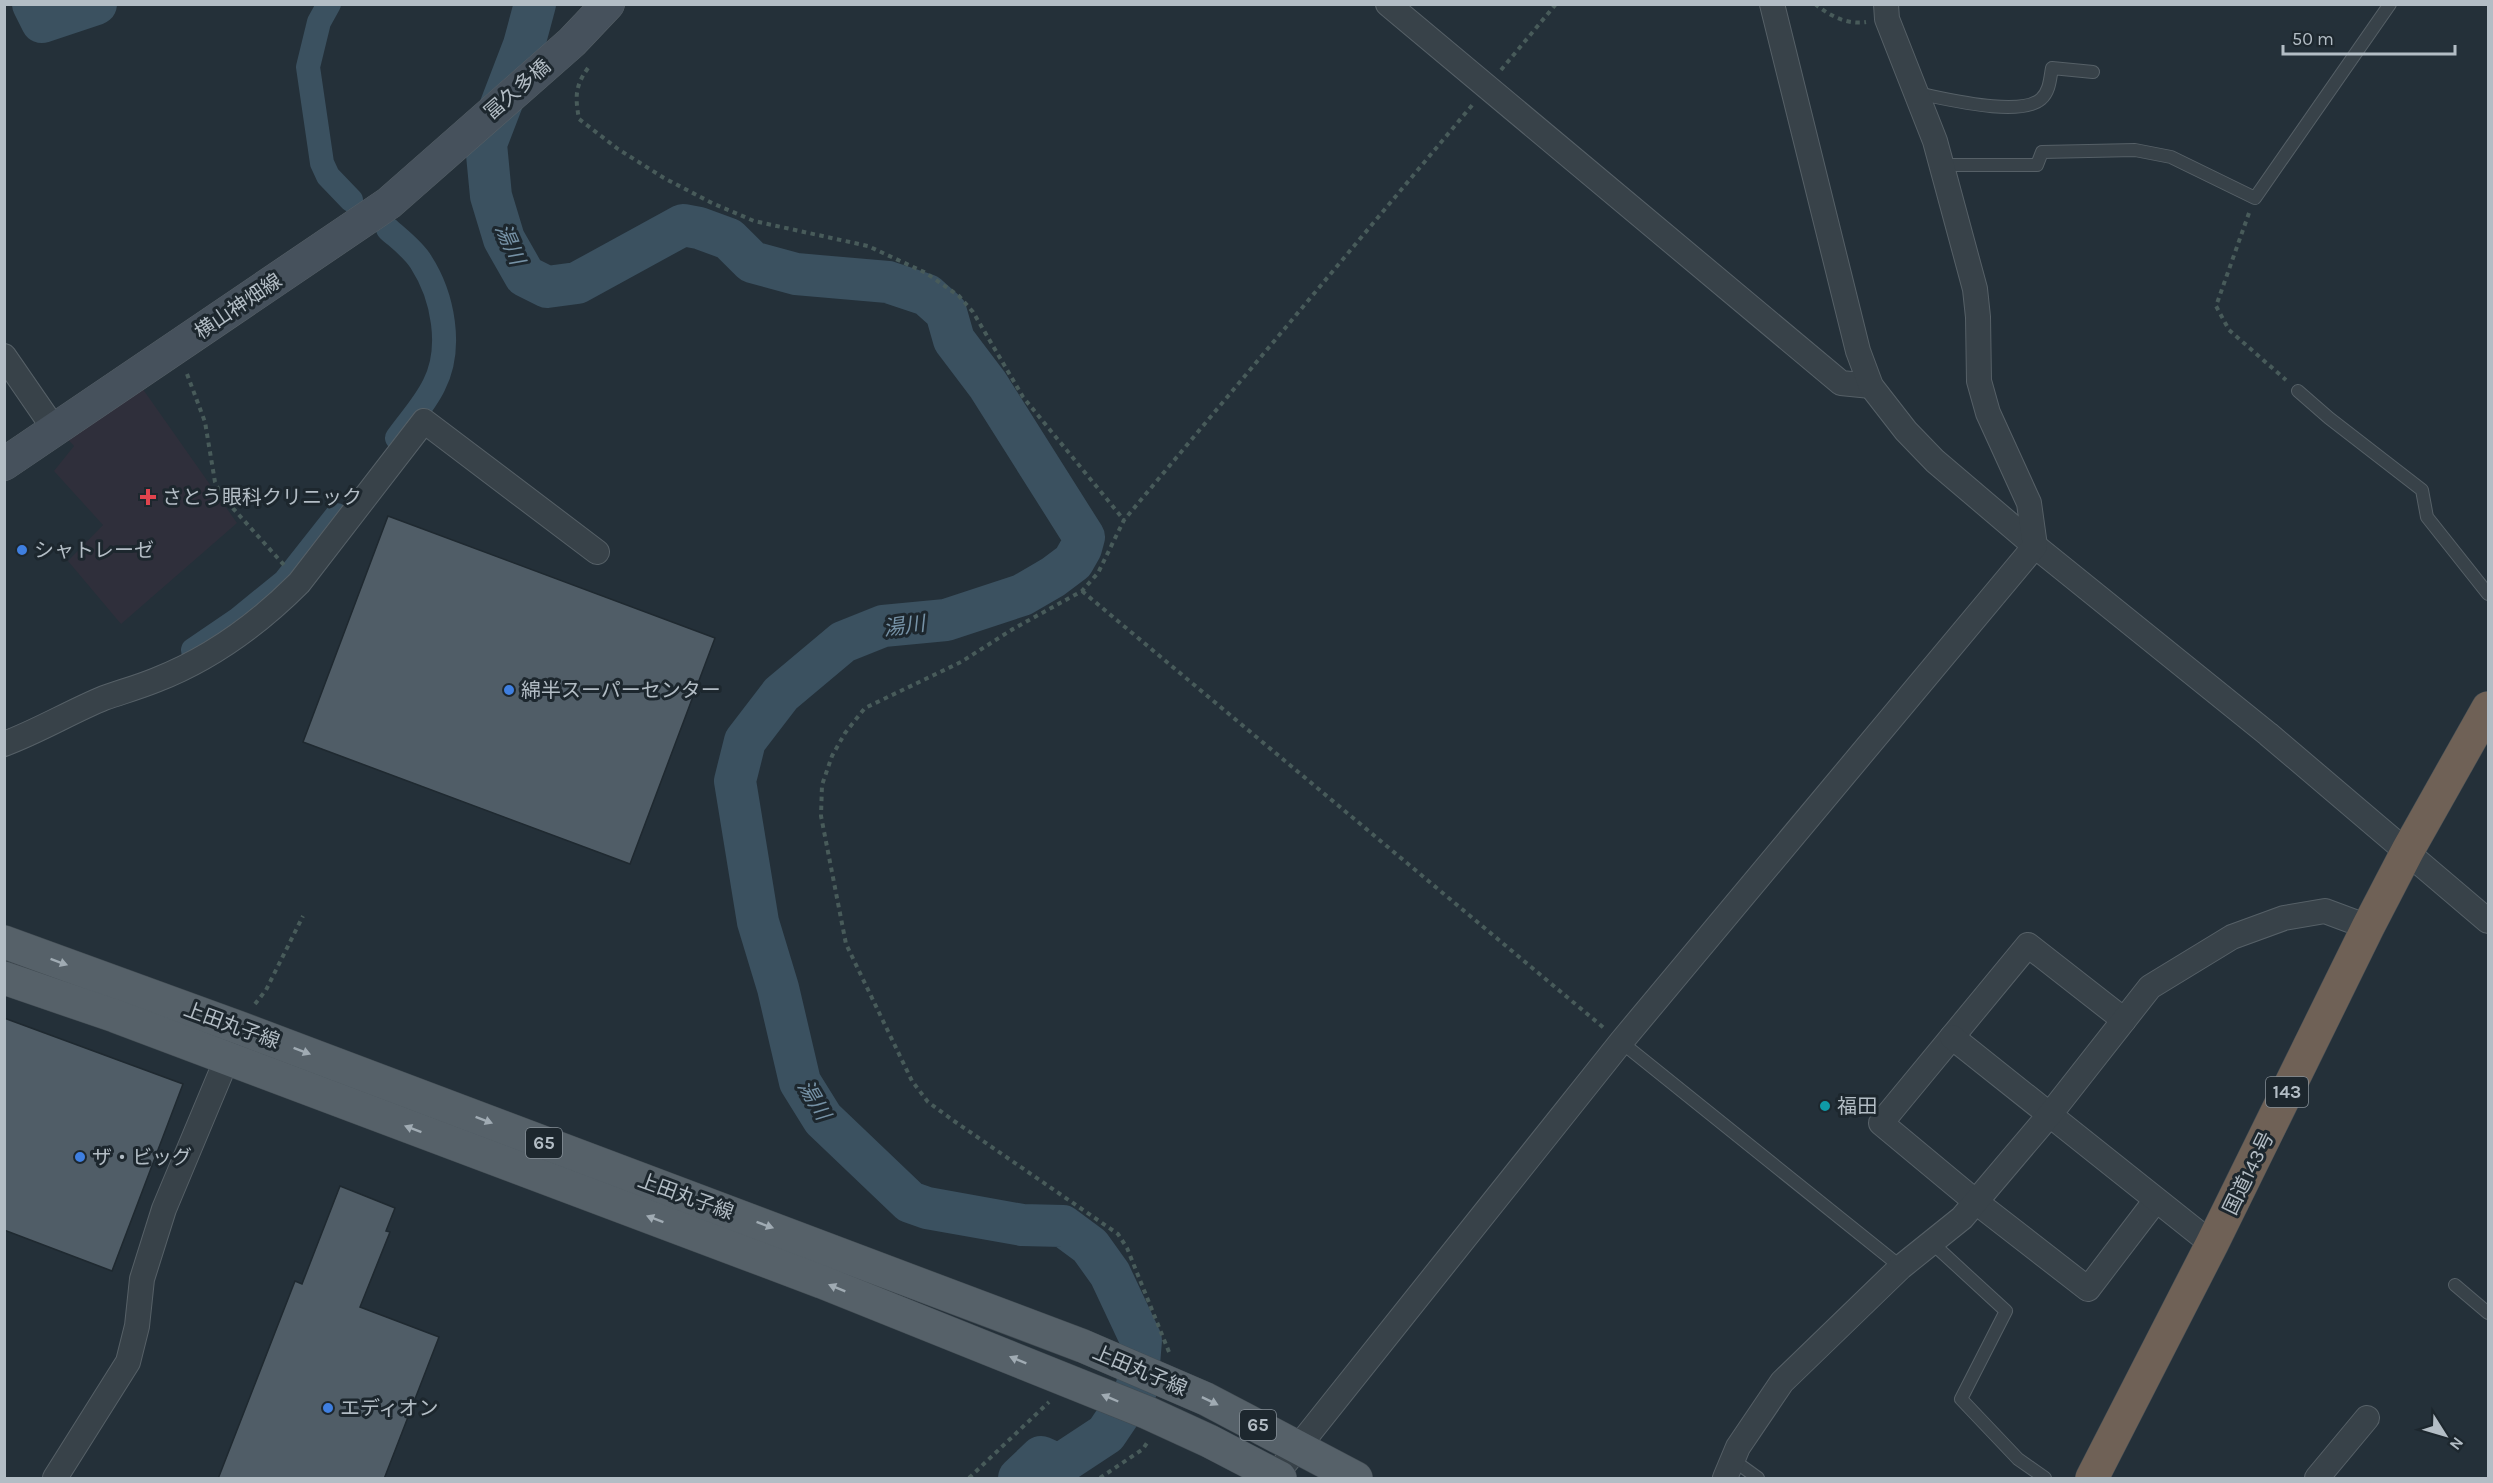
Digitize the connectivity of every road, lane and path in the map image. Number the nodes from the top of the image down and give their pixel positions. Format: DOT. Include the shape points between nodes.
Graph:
graph roads {
  1 [pos="608,4"];
  2 [pos="1388,4"];
  3 [pos="1556,4"];
  4 [pos="1772,4"];
  5 [pos="1815,4"];
  6 [pos="2390,4"];
  7 [pos="1887,12"];
  8 [pos="580,54"];
  9 [pos="2092,72"];
  10 [pos="1487,87"];
  11 [pos="1916,93"];
  12 [pos="463,136"];
  13 [pos="1941,165"];
  14 [pos="2255,198"];
  15 [pos="177,348"];
  16 [pos="4,356"];
  17 [pos="1871,386"];
  18 [pos="2298,391"];
  19 [pos="55,430"];
  20 [pos="4,464"];
  21 [pos="1124,520"];
  22 [pos="2035,546"];
  23 [pos="597,552"];
  24 [pos="288,569"];
  25 [pos="1082,591"];
  26 [pos="2488,594"];
  27 [pos="2488,708"];
  28 [pos="4,744"];
  29 [pos="2408,850"];
  30 [pos="303,916"];
  31 [pos="2488,921"];
  32 [pos="2368,927"];
  33 [pos="4,942"];
  34 [pos="4,978"];
  35 [pos="2124,1020"];
  36 [pos="240,1028"];
  37 [pos="1952,1037"];
  38 [pos="1621,1042"];
  39 [pos="227,1059"];
  40 [pos="2051,1113"];
  41 [pos="2156,1200"];
  42 [pos="1976,1202"];
  43 [pos="1932,1243"];
  44 [pos="2212,1244"];
  45 [pos="1901,1267"];
  46 [pos="2454,1285"];
  47 [pos="2488,1313"];
  48 [pos="1066,1379"];
  49 [pos="1162,1379"];
  50 [pos="1154,1416"];
  51 [pos="2367,1418"];
  52 [pos="1299,1447"];
  53 [pos="1729,1469"];
  54 [pos="58,1478"];
  55 [pos="1276,1478"];
  56 [pos="969,1479"];
  57 [pos="1100,1479"];
  58 [pos="1356,1479"];
  59 [pos="1758,1479"];
  60 [pos="2045,1479"];
  61 [pos="2092,1479"];
  62 [pos="2317,1479"];
  1 -- 8 [label="street"];
  2 -- 10 [label="street"];
  3 -- 10 [label="path"];
  4 -- 17 [label="street" via="1858,351"];
  5 -- 7 [label="path" via="1854,24"];
  6 -- 14 [label="lane"];
  7 -- 11 [label="street"];
  8 -- 12 [label="street, 冨久多橋"];
  8 -- 21 [label="path" via="575,96 579,119 618,149 712,203 754,221 868,246 926,273 959,296 973,312 1023,397"];
  9 -- 11 [label="lane" via="2052,68 2049,87 2041,99 2026,105 1996,108"];
  10 -- 17 [label="street" via="1840,383"];
  10 -- 21 [label="path"];
  11 -- 13 [label="street"];
  12 -- 15 [label="street, 横山神畑線" via="389,203"];
  13 -- 14 [label="lane" via="2037,165 2042,152 2135,150 2171,157"];
  13 -- 22 [label="street" via="1975,290 1979,381 1988,413 2029,503"];
  14 -- 18 [label="path" via="2216,306 2229,330"];
  15 -- 19 [label="street, 横山神畑線"];
  15 -- 24 [label="path" via="205,422 215,482"];
  16 -- 19 [label="street"];
  17 -- 22 [label="street" via="1935,461"];
  18 -- 26 [label="lane" via="2421,490 2427,517"];
  19 -- 20 [label="street, 横山神畑線"];
  21 -- 25 [label="path" via="1098,573"];
  22 -- 29 [label="street"];
  22 -- 38 [label="street"];
  23 -- 28 [label="street" via="424,421 299,583 275,607 187,666"];
  25 -- 38 [label="path"];
  25 -- 49 [label="path" via="961,662 865,708 832,756 822,784 821,816 846,944 912,1082 928,1102 1118,1234 1128,1248 1173,1362"];
  27 -- 29 [label="highway, 国道143号 / 143"];
  29 -- 31 [label="street"];
  29 -- 32 [label="highway, 国道143号 / 143"];
  30 -- 36 [label="path" via="266,990"];
  32 -- 35 [label="street" via="2325,911 2284,918 2232,937 2150,987"];
  32 -- 44 [label="highway, 国道143号 / 143"];
  33 -- 36 [label="main road, 上田丸子線 / 65, one-way"];
  34 -- 39 [label="main road, 上田丸子線 / 65"];
  35 -- 37 [label="street" via="2028,945"];
  35 -- 40 [label="street"];
  36 -- 39 [label="street"];
  36 -- 49 [label="main road, 上田丸子線 / 65, one-way"];
  37 -- 40 [label="street"];
  37 -- 42 [label="street" via="1881,1123"];
  38 -- 45 [label="lane"];
  38 -- 52 [label="street"];
  48 -- 39 [label="main road, 上田丸子線 / 65, one-way" via="822,1282"];
  39 -- 54 [label="street" via="164,1209 142,1279 128,1362"];
  40 -- 41 [label="street"];
  40 -- 42 [label="street"];
  41 -- 42 [label="street" via="2088,1289"];
  41 -- 44 [label="street"];
  42 -- 43 [label="street"];
  43 -- 45 [label="street"];
  43 -- 60 [label="lane" via="2006,1311 1961,1399 2019,1459"];
  44 -- 61 [label="highway, 国道143号 / 143"];
  45 -- 53 [label="street" via="1782,1382 1738,1446"];
  46 -- 47 [label="lane"];
  50 -- 48 [label="main road, 上田丸子線 / 65, one-way"];
  48 -- 56 [label="path" via="1052,1400"];
  49 -- 52 [label="main road, 上田丸子線 / 65, one-way"];
  50 -- 55 [label="main road, 上田丸子線 / 65"];
  50 -- 57 [label="path" via="1143,1449"];
  51 -- 62 [label="street"];
  52 -- 55 [label="street"];
  52 -- 58 [label="main road, 上田丸子線 / 65"];
  53 -- 59 [label="lane"];
}
